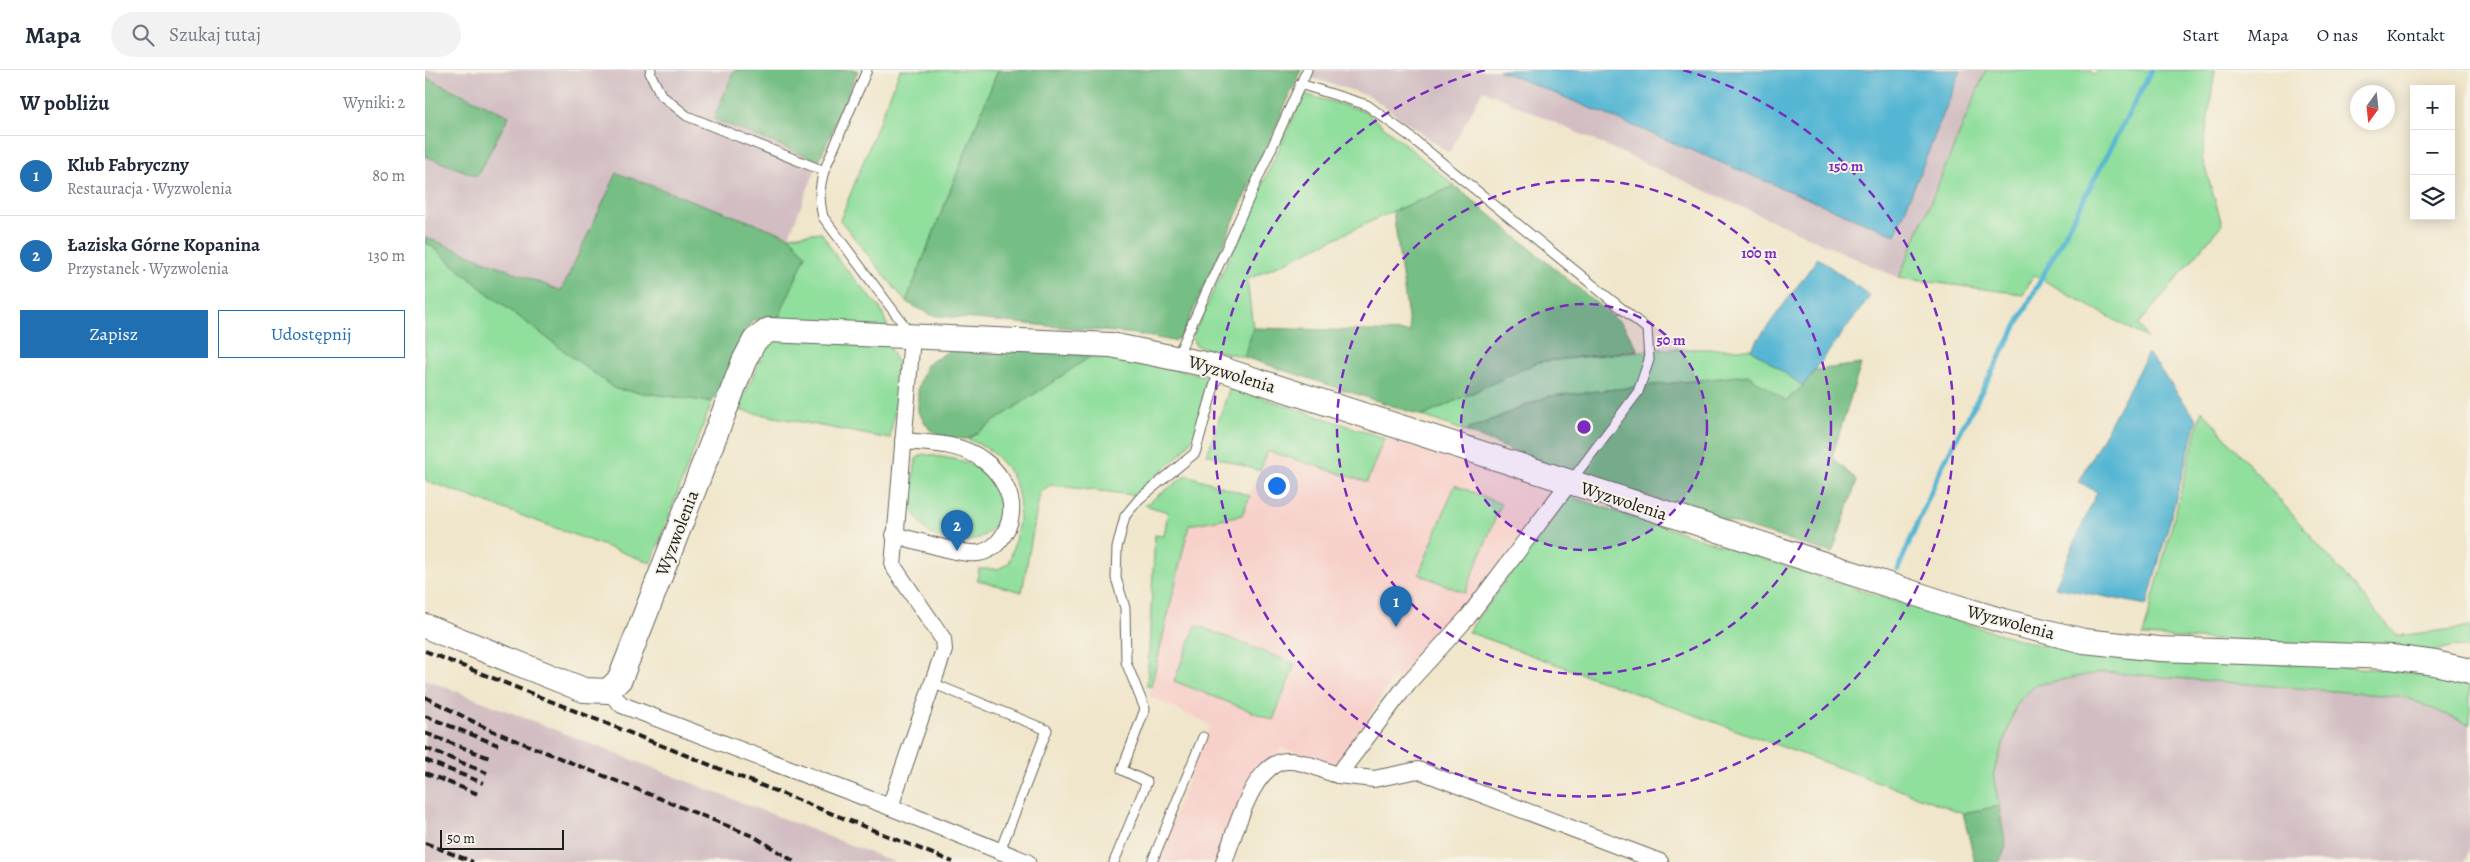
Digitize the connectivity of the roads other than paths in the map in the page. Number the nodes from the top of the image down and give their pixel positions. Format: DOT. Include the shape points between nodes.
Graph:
graph roads {
  1 [pos="651,70"];
  2 [pos="867,70"];
  3 [pos="1307,70"];
  4 [pos="1300,84"];
  5 [pos="824,171"];
  6 [pos="912,337"];
  7 [pos="1177,357"];
  8 [pos="1219,369"];
  9 [pos="903,441"];
  10 [pos="1569,483"];
  11 [pos="894,535"];
  12 [pos="425,626"];
  13 [pos="2470,671"];
  14 [pos="933,683"];
  15 [pos="607,691"];
  16 [pos="1203,737"];
  17 [pos="1338,776"];
  18 [pos="890,807"];
  19 [pos="1000,851"];
  20 [pos="1027,862"];
  21 [pos="1114,862"];
  22 [pos="1152,862"];
  23 [pos="1224,862"];
  24 [pos="1660,862"];
  1 -- 5 [label="lane" via="661,95 687,116"];
  2 -- 5 [label="lane"];
  3 -- 4 [label="lane"];
  4 -- 7 [label="lane"];
  4 -- 10 [label="lane" via="1367,105 1409,135 1647,329 1649,360 1638,392"];
  5 -- 6 [label="lane" via="819,186 823,217"];
  6 -- 7 [label="street, Wyzwolenia" via="1111,345"];
  6 -- 9 [label="street"];
  6 -- 15 [label="street, Wyzwolenia" via="769,330 755,340 743,361 620,679"];
  7 -- 8 [label="street, Wyzwolenia"];
  8 -- 10 [label="street, Wyzwolenia"];
  8 -- 21 [label="lane" via="1195,453 1139,499 1125,516 1117,548 1116,578 1125,608 1126,662 1145,709 1122,770 1147,782"];
  9 -- 11 [label="street"];
  9 -- 11 [label="street" via="961,448 983,459 1001,478 1011,504 1006,531 995,548 977,554"];
  10 -- 13 [label="street, Wyzwolenia" via="1995,619 2083,641 2159,649 2391,657"];
  10 -- 17 [label="street, Wyzwolenia" via="1468,617 1408,683"];
  11 -- 14 [label="street" via="893,566 943,639 944,650"];
  12 -- 15 [label="street" via="584,690"];
  14 -- 18 [label="street"];
  14 -- 19 [label="lane" via="1047,730"];
  15 -- 18 [label="street" via="622,705"];
  16 -- 22 [label="lane"];
  17 -- 23 [label="street" via="1291,760 1274,764 1250,793"];
  17 -- 24 [label="street" via="1374,779 1418,770"];
  18 -- 19 [label="street"];
  19 -- 20 [label="street"];
}
